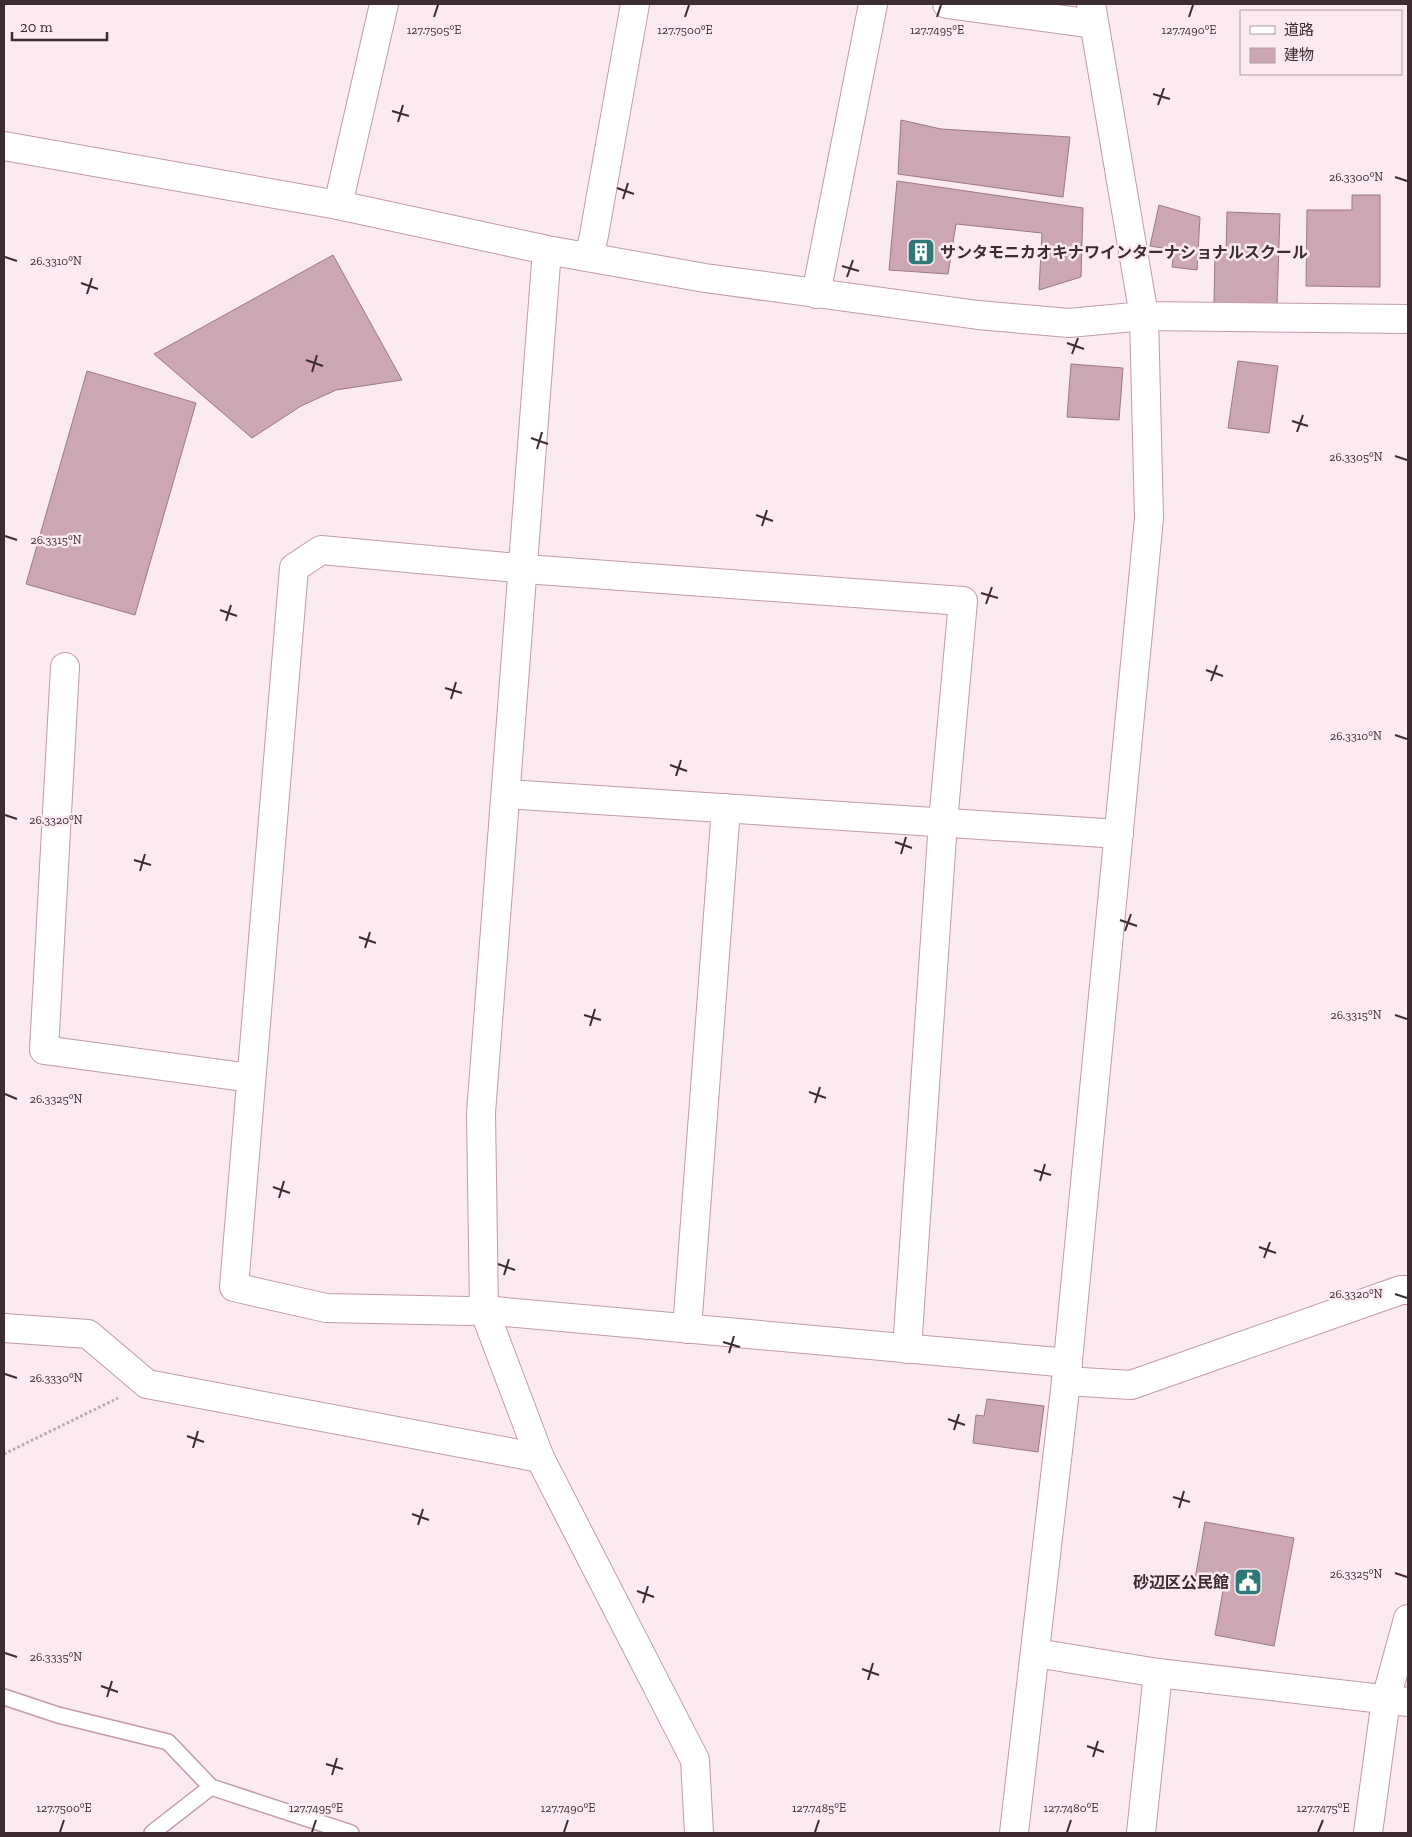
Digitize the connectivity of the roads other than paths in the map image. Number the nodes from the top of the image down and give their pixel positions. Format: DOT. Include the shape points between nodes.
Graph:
graph roads {
  1 [pos="384,4"];
  2 [pos="635,4"];
  3 [pos="873,4"];
  4 [pos="947,4"];
  5 [pos="1092,14"];
  6 [pos="4,146"];
  7 [pos="338,205"];
  8 [pos="547,250"];
  9 [pos="589,257"];
  10 [pos="816,294"];
  11 [pos="1144,316"];
  12 [pos="1408,319"];
  13 [pos="524,569"];
  14 [pos="65,666"];
  15 [pos="506,794"];
  16 [pos="726,808"];
  17 [pos="943,822"];
  18 [pos="1119,834"];
  19 [pos="252,1078"];
  20 [pos="1408,1290"];
  21 [pos="484,1310"];
  22 [pos="4,1328"];
  23 [pos="687,1329"];
  24 [pos="907,1349"];
  25 [pos="1067,1372"];
  26 [pos="540,1458"];
  27 [pos="1408,1619"];
  28 [pos="1036,1653"];
  29 [pos="1158,1673"];
  30 [pos="4,1697"];
  31 [pos="1397,1701"];
  32 [pos="211,1787"];
  33 [pos="152,1833"];
  34 [pos="351,1833"];
  35 [pos="698,1833"];
  36 [pos="1014,1833"];
  37 [pos="1141,1833"];
  38 [pos="1368,1833"];
  1 -- 7 [label="street"];
  2 -- 9 [label="street"];
  3 -- 10 [label="street"];
  4 -- 5 [label="street"];
  5 -- 11 [label="street"];
  6 -- 7 [label="street"];
  7 -- 8 [label="street"];
  8 -- 9 [label="street"];
  8 -- 13 [label="street"];
  9 -- 10 [label="street"];
  10 -- 11 [label="street" via="1069,323"];
  11 -- 12 [label="street"];
  11 -- 18 [label="street" via="1149,518"];
  13 -- 15 [label="street"];
  13 -- 17 [label="street" via="963,601"];
  13 -- 19 [label="street" via="321,550 294,568"];
  14 -- 19 [label="street" via="44,1050"];
  15 -- 16 [label="street"];
  15 -- 21 [label="street" via="481,1112"];
  16 -- 17 [label="street"];
  16 -- 23 [label="street"];
  17 -- 18 [label="street"];
  17 -- 24 [label="street"];
  18 -- 25 [label="street"];
  19 -- 21 [label="street" via="234,1287 326,1308"];
  20 -- 25 [label="street" via="1131,1384"];
  21 -- 23 [label="street"];
  21 -- 26 [label="street"];
  22 -- 26 [label="street" via="88,1334 147,1384"];
  23 -- 24 [label="street"];
  24 -- 25 [label="street"];
  25 -- 28 [label="street"];
  26 -- 35 [label="street" via="695,1760"];
  27 -- 31 [label="street"];
  28 -- 29 [label="street"];
  28 -- 36 [label="street"];
  29 -- 31 [label="street"];
  29 -- 37 [label="street"];
  30 -- 32 [label="lane" via="58,1715 168,1742"];
  31 -- 38 [label="street"];
  32 -- 33 [label="lane"];
  32 -- 34 [label="lane"];
}
